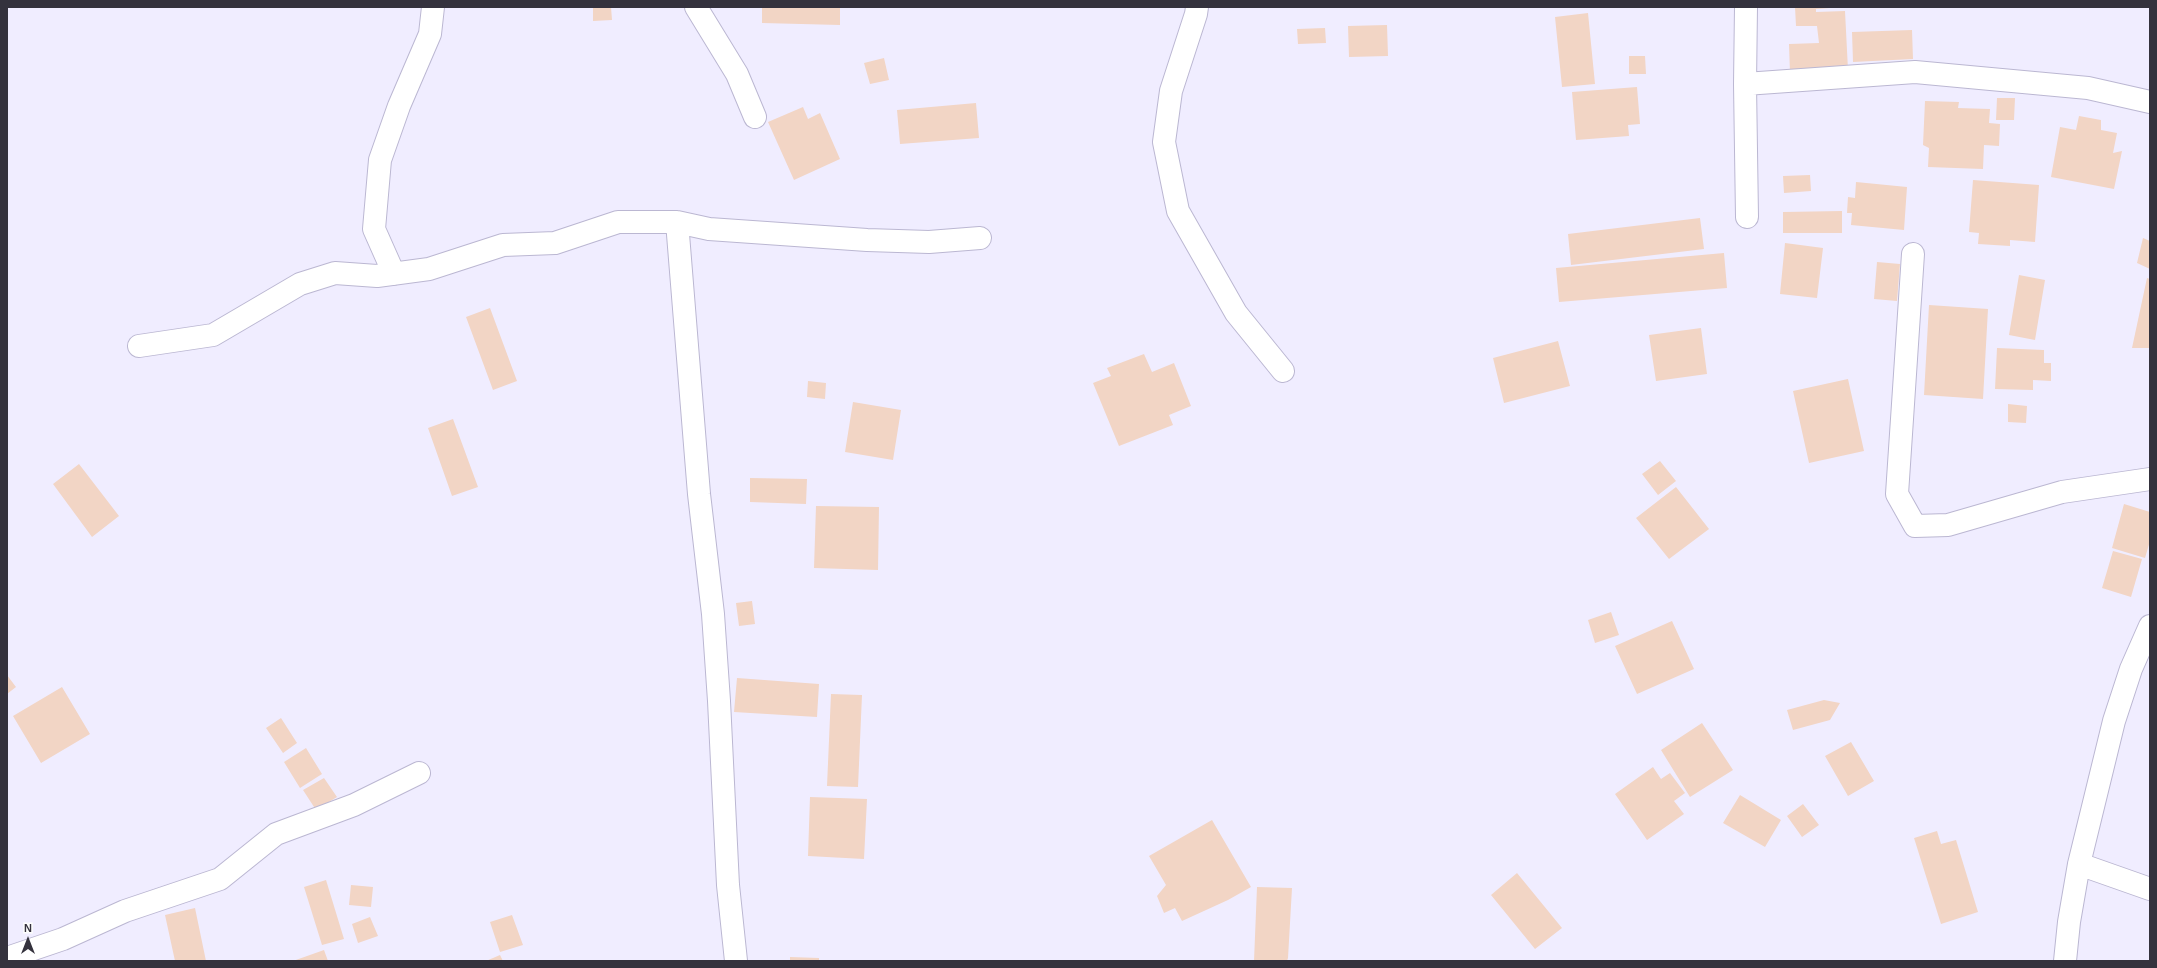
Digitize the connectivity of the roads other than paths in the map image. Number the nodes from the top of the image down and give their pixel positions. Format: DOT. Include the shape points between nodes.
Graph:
graph roads {
  1 [pos="433,7"];
  2 [pos="696,7"];
  3 [pos="1197,7"];
  4 [pos="1746,7"];
  5 [pos="1745,84"];
  6 [pos="2150,102"];
  7 [pos="755,117"];
  8 [pos="1747,217"];
  9 [pos="677,222"];
  10 [pos="980,238"];
  11 [pos="1912,254"];
  12 [pos="394,274"];
  13 [pos="139,346"];
  14 [pos="1283,371"];
  15 [pos="2150,479"];
  16 [pos="2150,626"];
  17 [pos="419,772"];
  18 [pos="2080,864"];
  19 [pos="2150,889"];
  20 [pos="7,958"];
  21 [pos="736,961"];
  22 [pos="2065,961"];
  1 -- 12 [label="street" via="430,34 380,160 374,229"];
  2 -- 7 [label="street" via="737,74"];
  3 -- 14 [label="street" via="1172,90 1164,142 1178,211 1236,313"];
  4 -- 5 [label="street"];
  5 -- 6 [label="street" via="1915,72 2088,88"];
  5 -- 8 [label="street"];
  9 -- 10 [label="street" via="709,229 860,240 929,242"];
  9 -- 12 [label="street" via="618,222 555,243 504,245 429,269"];
  9 -- 21 [label="street" via="699,494 713,622 722,739 728,885"];
  11 -- 15 [label="street" via="1897,494 1915,526 1948,524 2062,492"];
  12 -- 13 [label="street" via="377,276 335,273 300,284 213,335"];
  16 -- 18 [label="street" via="2131,669 2114,721"];
  17 -- 20 [label="street" via="354,805 276,834 220,879 125,911 63,939"];
  18 -- 19 [label="street"];
  18 -- 22 [label="street" via="2069,922"];
}
